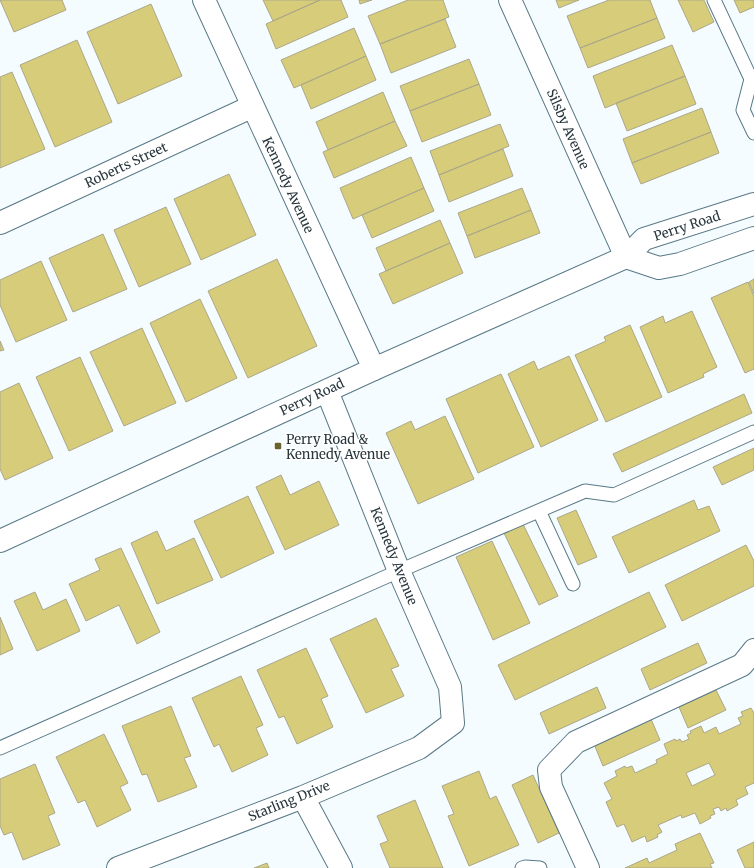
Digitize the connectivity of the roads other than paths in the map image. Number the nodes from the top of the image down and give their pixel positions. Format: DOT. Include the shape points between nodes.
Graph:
graph roads {
  1 [pos="204,0"];
  2 [pos="510,0"];
  3 [pos="714,0"];
  4 [pos="251,107"];
  5 [pos="754,134"];
  6 [pos="754,204"];
  7 [pos="0,223"];
  8 [pos="754,238"];
  9 [pos="626,257"];
  10 [pos="374,369"];
  11 [pos="327,391"];
  12 [pos="754,432"];
  13 [pos="538,511"];
  14 [pos="0,541"];
  15 [pos="399,571"];
  16 [pos="573,584"];
  17 [pos="754,650"];
  18 [pos="453,723"];
  19 [pos="0,748"];
  20 [pos="303,797"];
  21 [pos="118,868"];
  22 [pos="341,868"];
  23 [pos="522,868"];
  24 [pos="540,868"];
  25 [pos="588,868"];
  1 -- 4 [label="street, Kennedy Avenue"];
  2 -- 9 [label="street, Silsby Avenue"];
  3 -- 5 [label="lane" via="750,80 743,110"];
  4 -- 7 [label="street, Roberts Street"];
  4 -- 10 [label="street, Kennedy Avenue"];
  6 -- 9 [label="street, Perry Road" via="644,240"];
  8 -- 9 [label="street" via="680,264 659,268"];
  9 -- 10 [label="street, Perry Road"];
  10 -- 11 [label="street, Perry Road"];
  11 -- 14 [label="street, Perry Road"];
  11 -- 15 [label="street, Kennedy Avenue"];
  12 -- 13 [label="lane" via="614,496 585,491"];
  13 -- 15 [label="lane"];
  13 -- 16 [label="lane"];
  15 -- 18 [label="street, Kennedy Avenue" via="450,687"];
  15 -- 19 [label="lane"];
  17 -- 25 [label="street" via="742,665 576,742 549,770 551,787"];
  18 -- 20 [label="street, Starling Drive" via="419,748"];
  20 -- 21 [label="street, Starling Drive"];
  20 -- 22 [label="street"];
  23 -- 24 [label="lane"];
}
